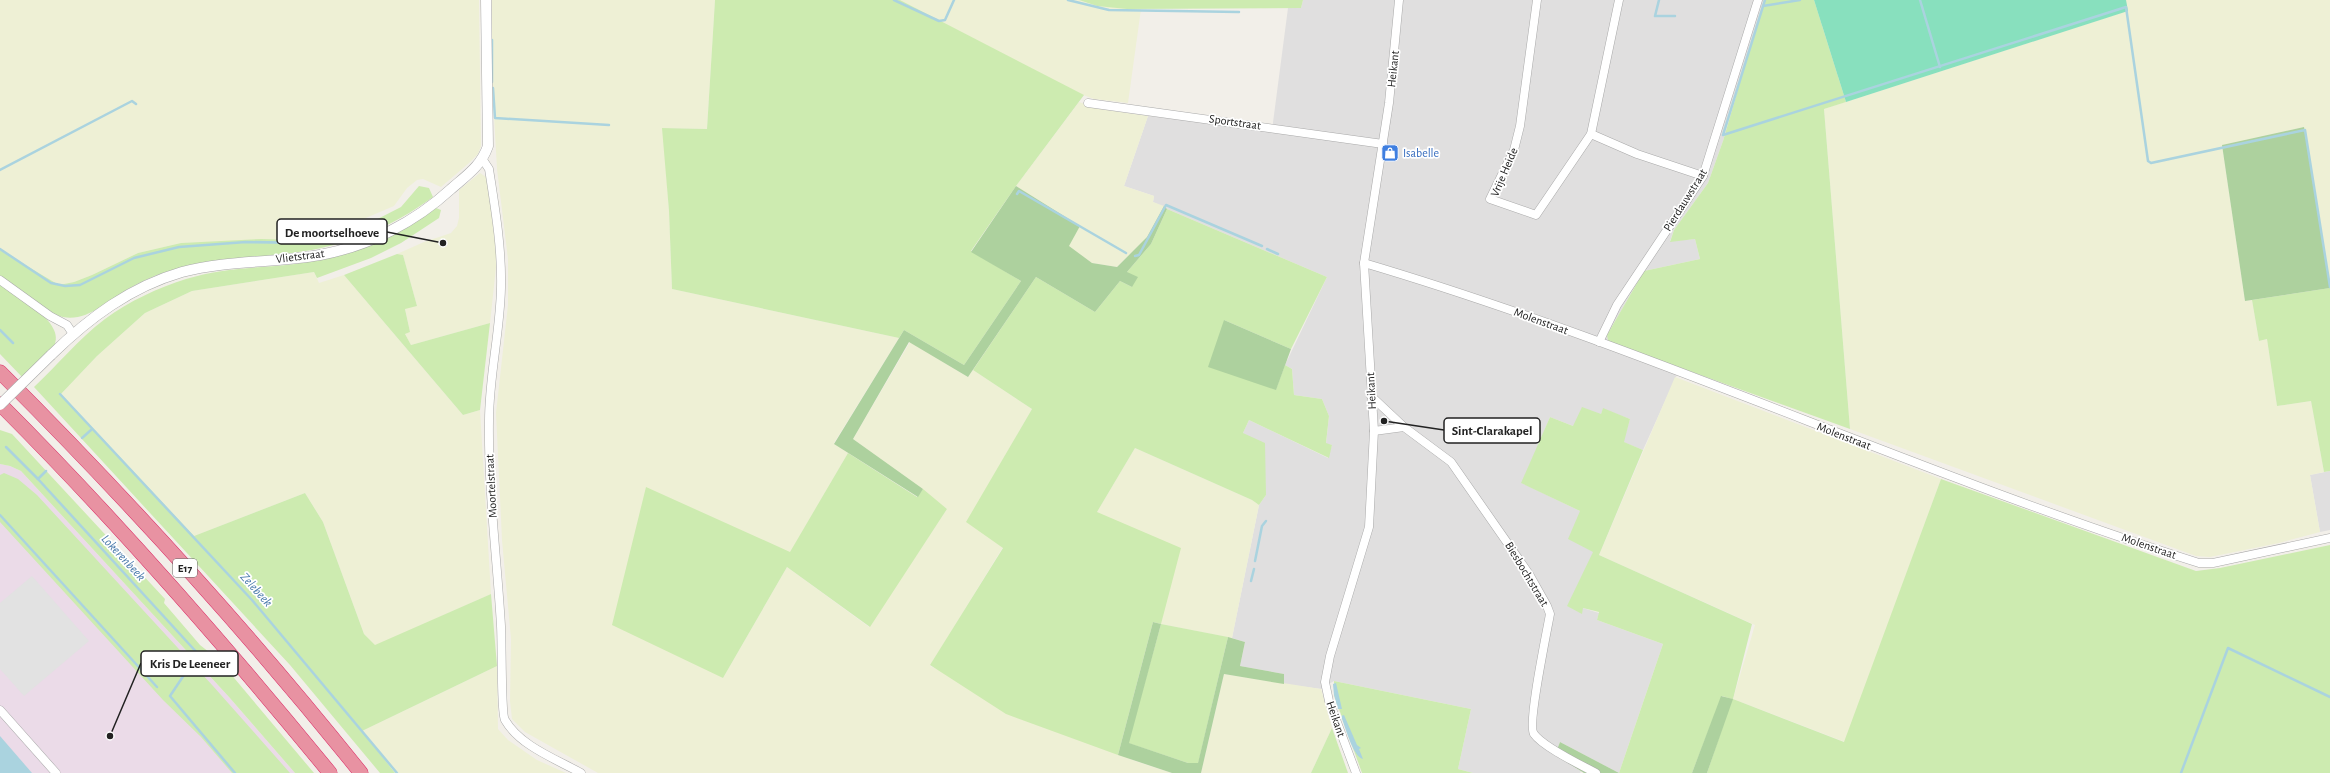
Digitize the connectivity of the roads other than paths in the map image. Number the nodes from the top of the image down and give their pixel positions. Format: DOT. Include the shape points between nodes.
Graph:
graph roads {
  1 [pos="486,0"];
  2 [pos="1399,0"];
  3 [pos="1537,0"];
  4 [pos="1619,0"];
  5 [pos="1758,0"];
  6 [pos="1088,103"];
  7 [pos="1591,134"];
  8 [pos="1383,144"];
  9 [pos="483,160"];
  10 [pos="1703,176"];
  11 [pos="1364,263"];
  12 [pos="0,280"];
  13 [pos="73,334"];
  14 [pos="1599,342"];
  15 [pos="0,372"];
  16 [pos="1371,396"];
  17 [pos="0,404"];
  18 [pos="1404,427"];
  19 [pos="1374,431"];
  20 [pos="2330,538"];
  21 [pos="0,710"];
  22 [pos="56,773"];
  23 [pos="330,773"];
  24 [pos="361,773"];
  25 [pos="581,773"];
  26 [pos="1356,773"];
  27 [pos="1596,773"];
  1 -- 9 [label="street" via="488,146"];
  2 -- 8 [label="street, Heikant"];
  3 -- 7 [label="street, Vrije Heide" via="1520,126 1514,150 1490,199 1536,215"];
  4 -- 7 [label="street, Vrije Heide"];
  5 -- 10 [label="street, Pierdauwstraat"];
  6 -- 8 [label="street, Sportstraat"];
  7 -- 10 [label="street" via="1630,151"];
  8 -- 11 [label="street, Heikant"];
  9 -- 13 [label="street, Vlietstraat" via="424,212 362,244 320,255 227,264 182,272 128,294"];
  9 -- 25 [label="street, Moortelstraat" via="489,169 501,256 501,290 489,421 490,489 501,626 504,718 523,741"];
  10 -- 14 [label="street, Pierdauwstraat" via="1617,305"];
  11 -- 14 [label="street, Molenstraat" via="1454,289"];
  11 -- 16 [label="street, Heikant"];
  12 -- 13 [label="street" via="50,316 67,324"];
  13 -- 17 [label="street, Vlietstraat, bridge"];
  14 -- 20 [label="street, Molenstraat" via="1975,485 2199,563 2213,563"];
  15 -- 24 [label="highway, E17" via="169,550 285,681"];
  16 -- 18 [label="street, Biesbochtstraat"];
  16 -- 19 [label="street, Heikant"];
  17 -- 23 [label="highway, E17" via="152,565 266,695"];
  18 -- 19 [label="street"];
  18 -- 27 [label="street, Biesbochtstraat" via="1451,462 1499,528 1542,597 1550,614 1533,708 1533,734"];
  19 -- 26 [label="street, Heikant" via="1369,527 1330,656 1325,682 1329,701"];
  21 -- 22 [label="street"];
}
